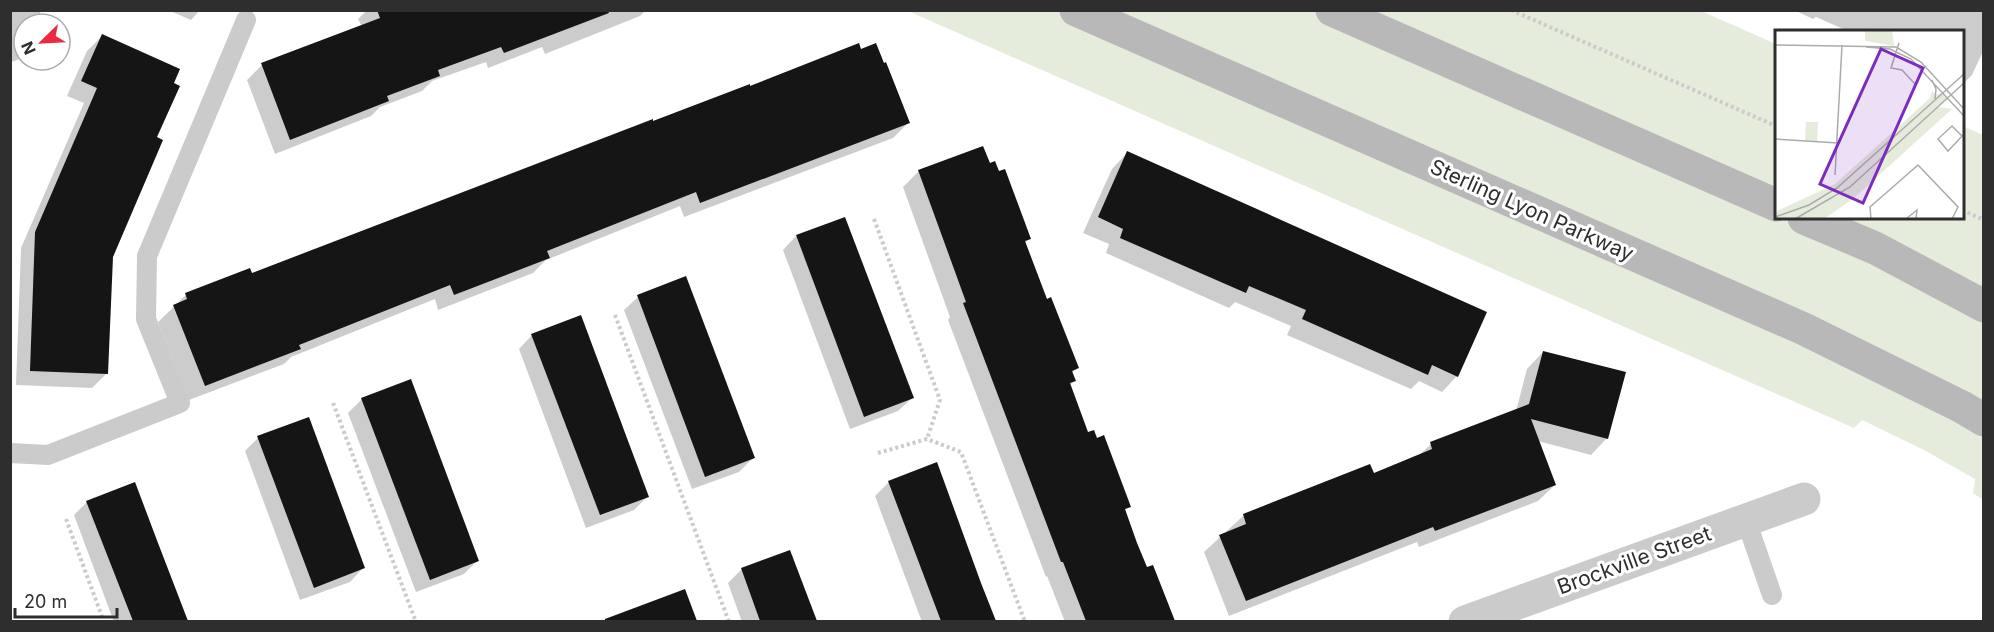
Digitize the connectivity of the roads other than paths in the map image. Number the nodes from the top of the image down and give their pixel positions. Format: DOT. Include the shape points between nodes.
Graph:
graph roads {
  1 [pos="24,10"];
  2 [pos="1076,10"];
  3 [pos="1332,10"];
  4 [pos="246,20"];
  5 [pos="10,45"];
  6 [pos="1775,205"];
  7 [pos="1806,219"];
  8 [pos="1983,306"];
  9 [pos="1983,420"];
  10 [pos="10,453"];
  11 [pos="1804,499"];
  12 [pos="1746,520"];
  13 [pos="1772,595"];
  14 [pos="1465,621"];
  1 -- 5 [label="street"];
  2 -- 9 [label="main road, Sterling Lyon Parkway" via="1804,329"];
  3 -- 6 [label="main road"];
  4 -- 10 [label="lane" via="147,256 146,319 180,403 48,455"];
  7 -- 8 [label="main road" via="1875,248"];
  11 -- 12 [label="street, Brockville Street"];
  12 -- 13 [label="lane"];
  12 -- 14 [label="street, Brockville Street"];
}
